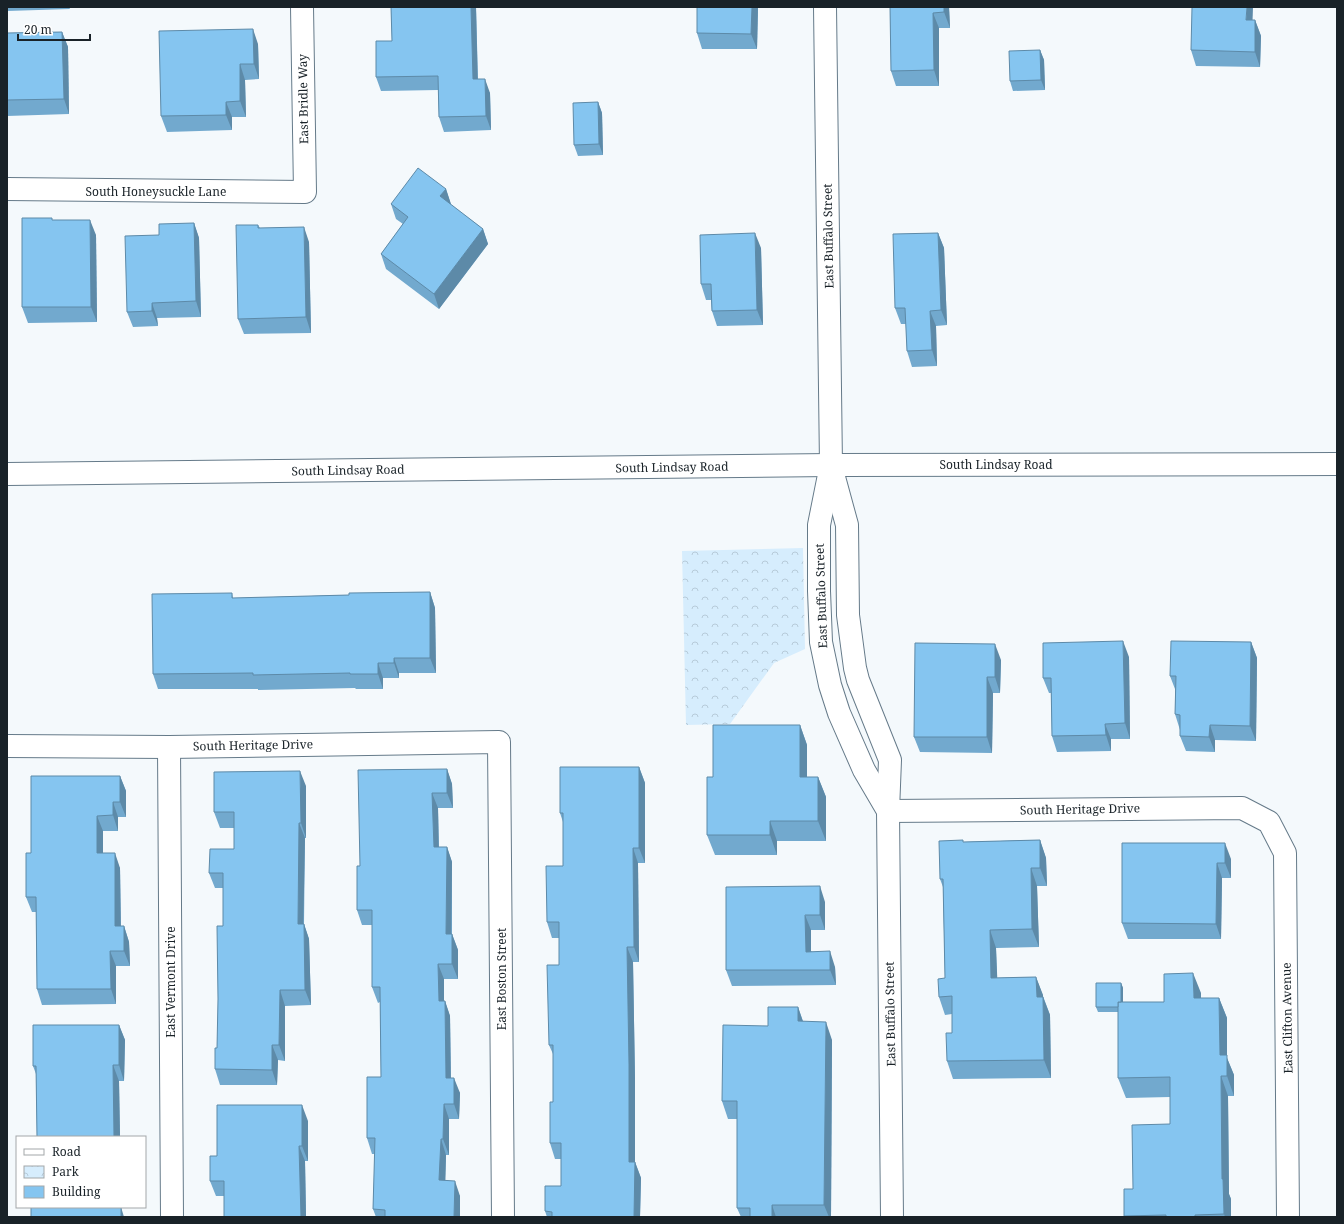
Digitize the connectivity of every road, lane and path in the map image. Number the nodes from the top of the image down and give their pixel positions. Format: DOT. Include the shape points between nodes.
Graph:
graph roads {
  1 [pos="302,7"];
  2 [pos="825,7"];
  3 [pos="7,189"];
  4 [pos="305,192"];
  5 [pos="1337,464"];
  6 [pos="831,465"];
  7 [pos="7,474"];
  8 [pos="499,742"];
  9 [pos="7,746"];
  10 [pos="169,747"];
  11 [pos="888,811"];
  12 [pos="1269,822"];
  13 [pos="172,1217"];
  14 [pos="503,1217"];
  15 [pos="892,1217"];
  16 [pos="1288,1217"];
  1 -- 4 [label="street, East Bridle Way"];
  2 -- 6 [label="street, East Buffalo Street"];
  3 -- 4 [label="street, South Honeysuckle Lane"];
  5 -- 6 [label="street, South Lindsay Road"];
  6 -- 7 [label="street, South Lindsay Road"];
  6 -- 11 [label="street, East Buffalo Street" via="846,525 848,615 855,668 890,760"];
  6 -- 11 [label="street, East Buffalo Street" via="819,525 821,642 839,714 864,770"];
  8 -- 10 [label="street, South Heritage Drive"];
  8 -- 14 [label="street, East Boston Street"];
  9 -- 10 [label="street, South Heritage Drive"];
  10 -- 13 [label="street, East Vermont Drive"];
  11 -- 12 [label="street, South Heritage Drive" via="1242,808"];
  11 -- 15 [label="street, East Buffalo Street"];
  12 -- 16 [label="street, East Clifton Avenue" via="1285,853"];
}
